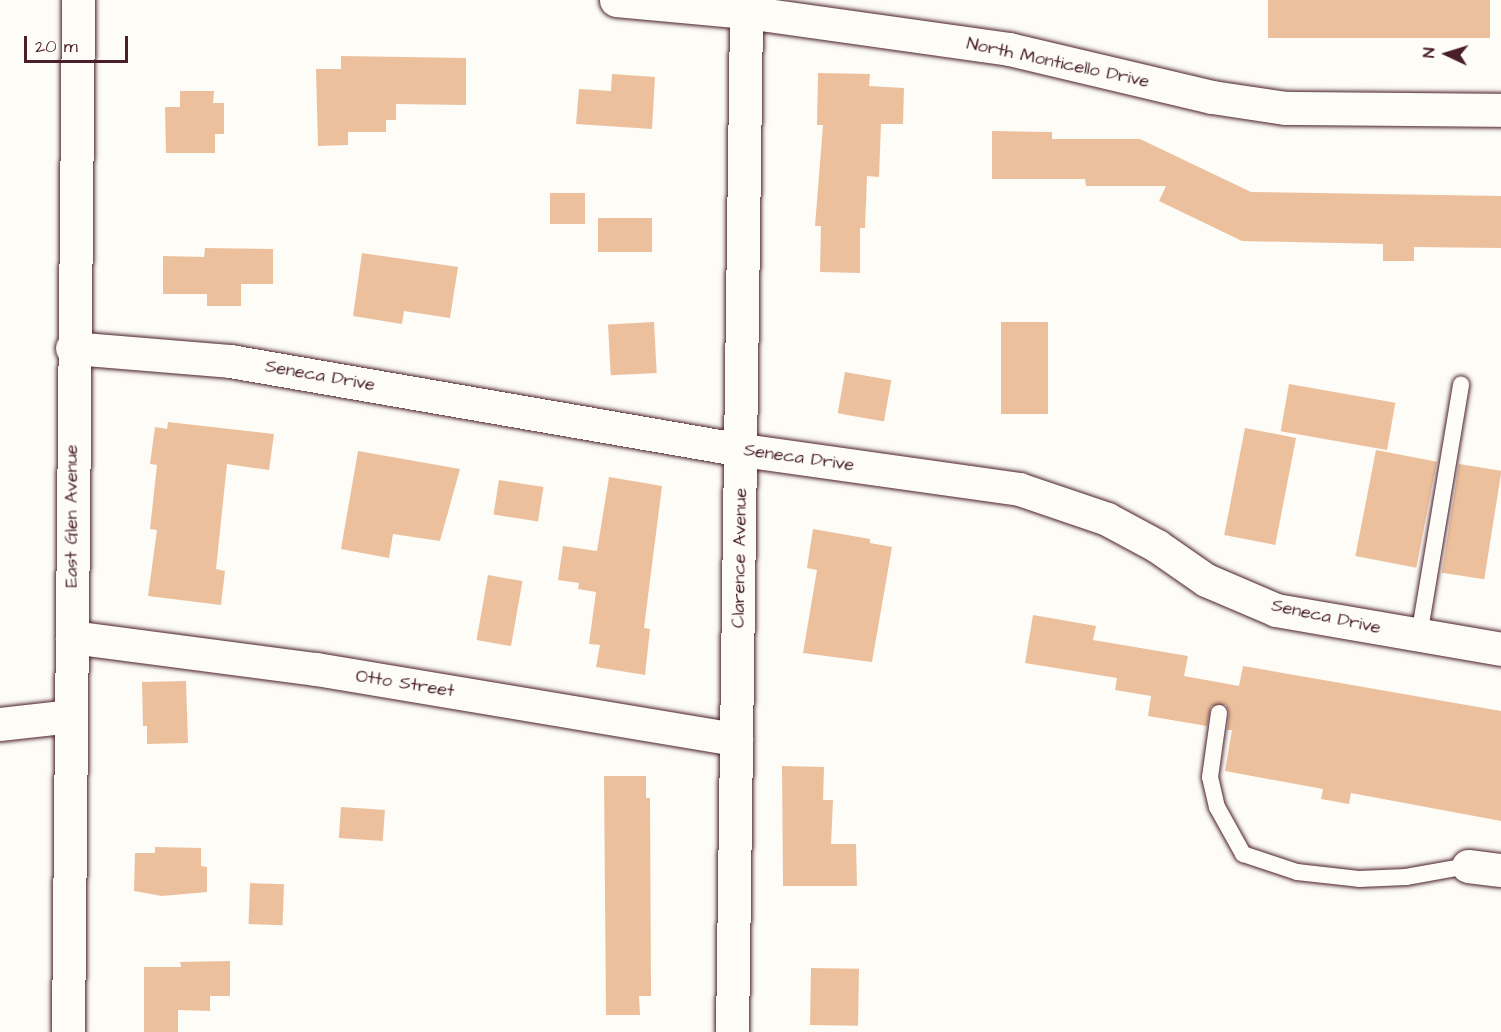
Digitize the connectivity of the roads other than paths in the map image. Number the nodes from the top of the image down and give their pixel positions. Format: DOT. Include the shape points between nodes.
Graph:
graph roads {
  1 [pos="78,0"];
  2 [pos="616,0"];
  3 [pos="746,12"];
  4 [pos="1501,110"];
  5 [pos="72,348"];
  6 [pos="1461,384"];
  7 [pos="742,450"];
  8 [pos="1419,636"];
  9 [pos="72,637"];
  10 [pos="1501,649"];
  11 [pos="1219,713"];
  12 [pos="71,716"];
  13 [pos="0,723"];
  14 [pos="736,739"];
  15 [pos="1468,866"];
  16 [pos="1501,870"];
  17 [pos="68,1032"];
  18 [pos="732,1032"];
  1 -- 5 [label="street, East Glen Avenue"];
  2 -- 3 [label="street, North Monticello Drive"];
  3 -- 4 [label="street, North Monticello Drive" via="1009,49 1212,97 1286,108"];
  3 -- 7 [label="street, Clarence Avenue"];
  5 -- 7 [label="street, Seneca Drive" via="230,361"];
  5 -- 9 [label="street, East Glen Avenue"];
  6 -- 8 [label="lane"];
  7 -- 8 [label="street, Seneca Drive" via="1019,489 1107,519 1157,546 1206,580 1276,610"];
  7 -- 14 [label="street, Clarence Avenue"];
  8 -- 10 [label="street, Seneca Drive"];
  9 -- 12 [label="street, East Glen Avenue"];
  9 -- 14 [label="street, Otto Street" via="316,669"];
  11 -- 15 [label="lane" via="1210,777 1217,807 1243,854 1297,872 1359,879 1406,877"];
  12 -- 13 [label="street"];
  12 -- 17 [label="street, East Glen Avenue"];
  14 -- 18 [label="street, Clarence Avenue"];
  15 -- 16 [label="street"];
}
